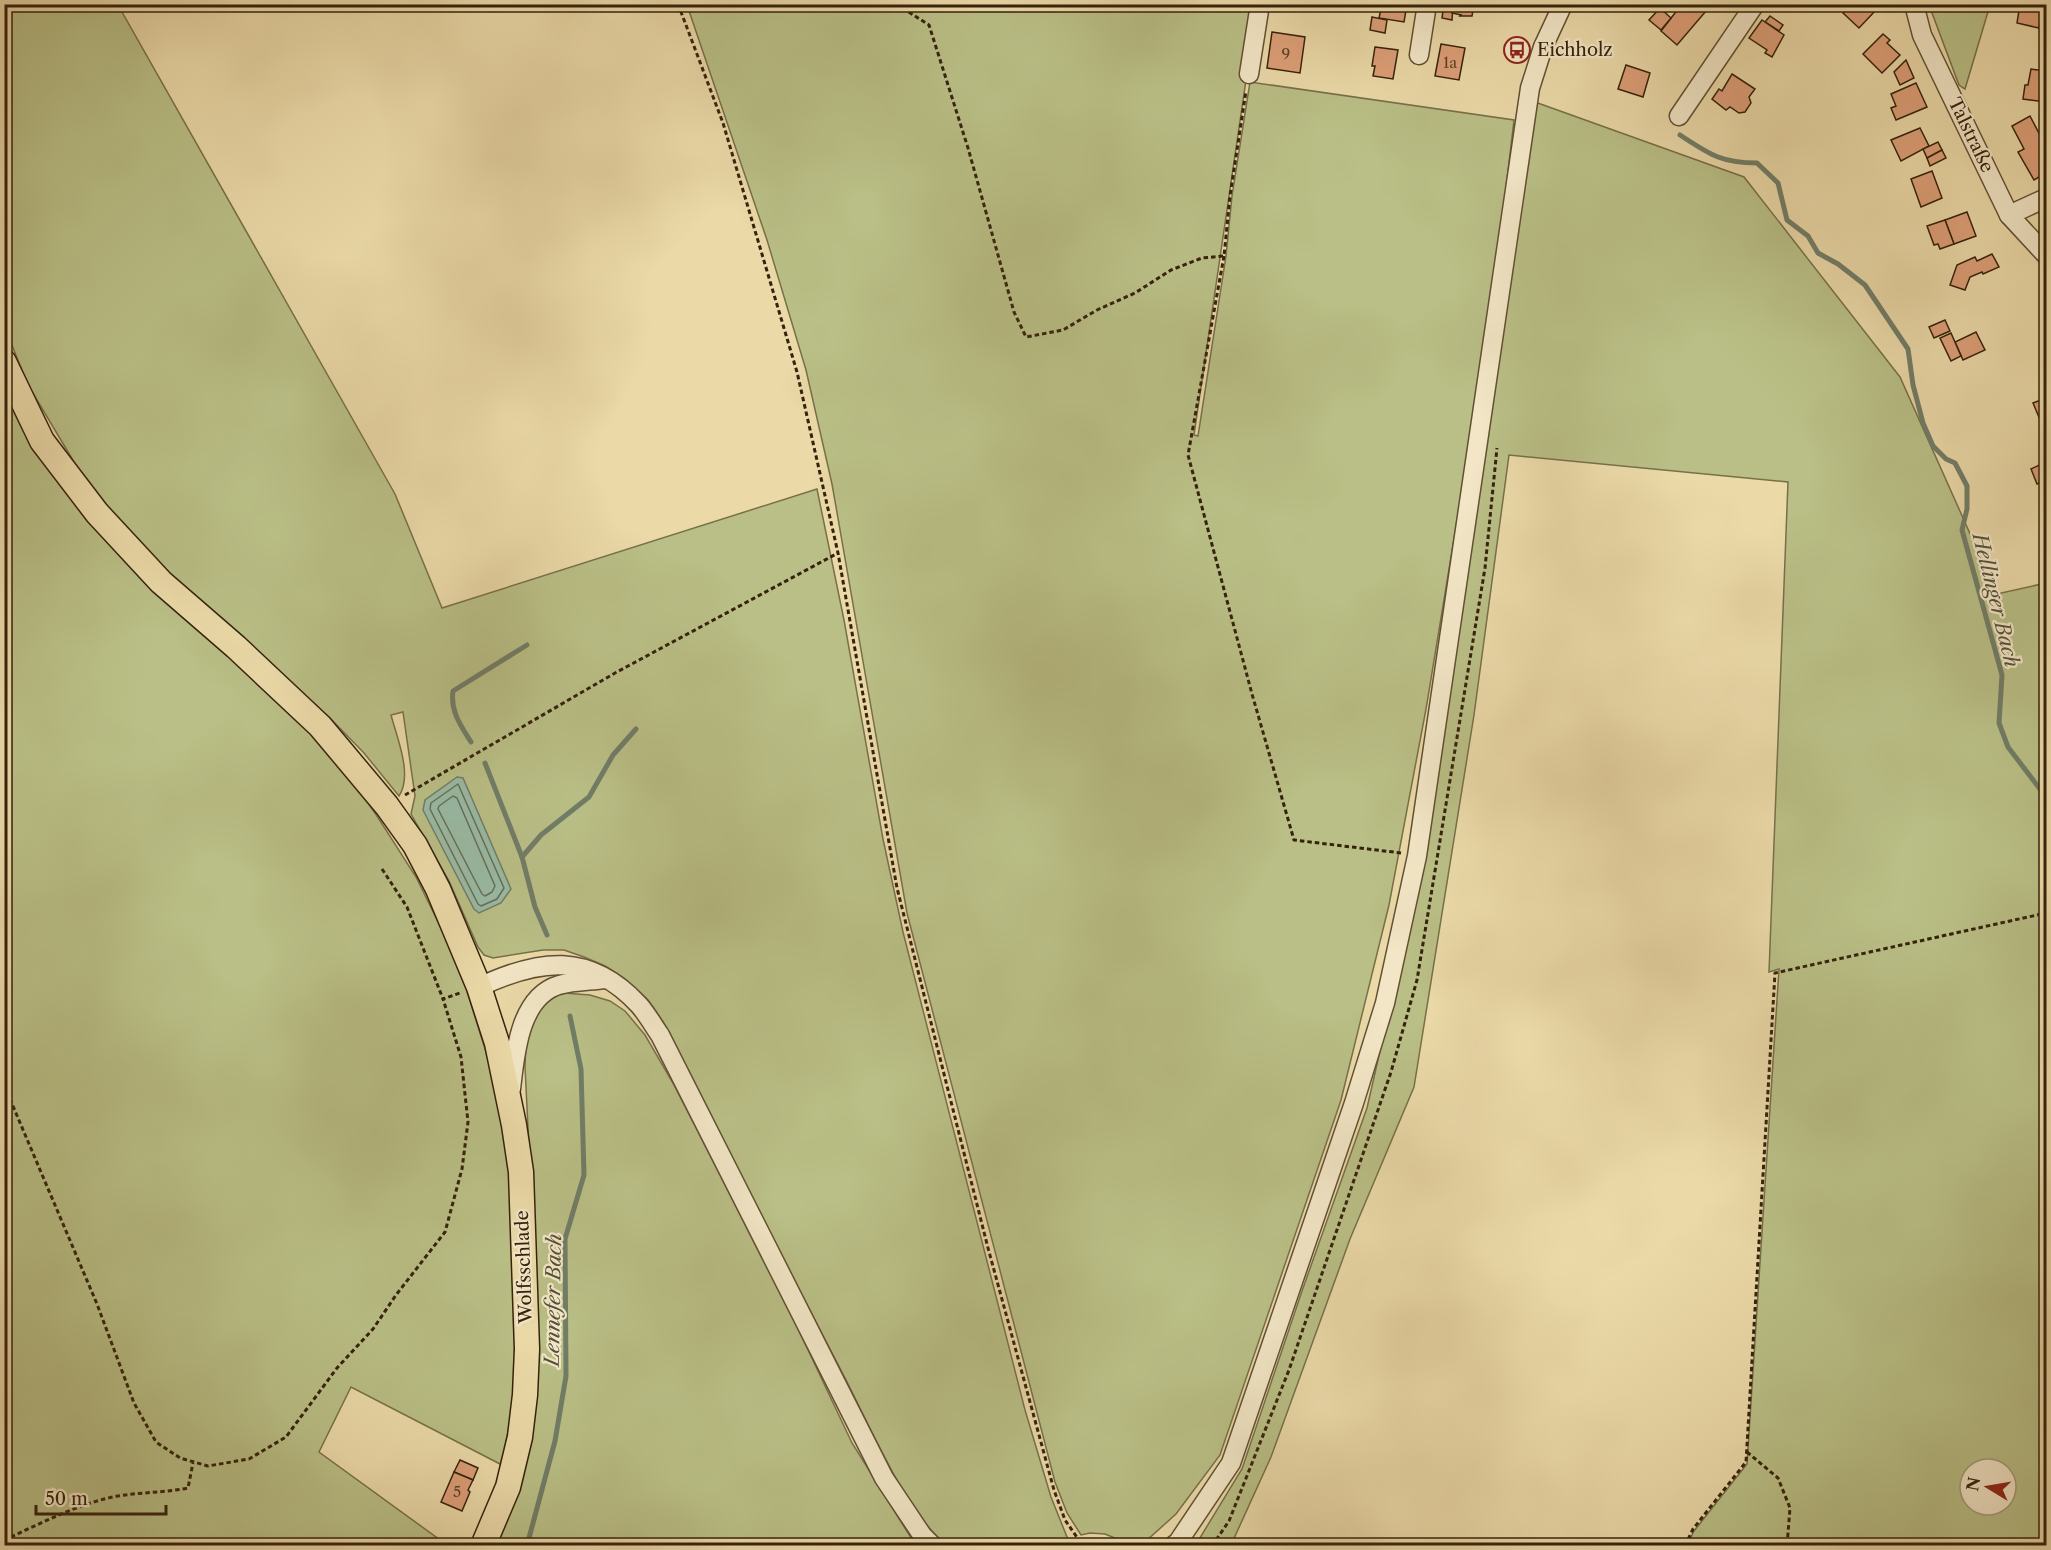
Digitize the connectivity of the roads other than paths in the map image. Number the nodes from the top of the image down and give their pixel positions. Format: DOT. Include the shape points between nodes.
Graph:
graph roads {
  1 [pos="1260,4"];
  2 [pos="1427,4"];
  3 [pos="1563,4"];
  4 [pos="1755,4"];
  5 [pos="1914,4"];
  6 [pos="1419,55"];
  7 [pos="1249,74"];
  8 [pos="1679,116"];
  9 [pos="2046,198"];
  10 [pos="2009,215"];
  11 [pos="2046,255"];
  12 [pos="4,362"];
  13 [pos="608,979"];
  14 [pos="479,987"];
  15 [pos="510,1103"];
  16 [pos="483,1545"];
  17 [pos="933,1545"];
  18 [pos="1173,1545"];
  1 -- 7 [label="street"];
  2 -- 6 [label="street"];
  3 -- 18 [label="street" via="1543,46 1530,88 1417,856 1385,1003 1231,1464"];
  4 -- 8 [label="street"];
  5 -- 10 [label="street, Talstraße" via="1922,35"];
  9 -- 10 [label="street"];
  10 -- 11 [label="street, Talstraße"];
  12 -- 14 [label="main road, Wolfsschlade" via="42,441 97,513 161,582 320,726 387,806 415,845 438,889"];
  13 -- 14 [label="street" via="553,964 530,967"];
  13 -- 15 [label="street" via="557,986 536,1000 516,1046"];
  13 -- 17 [label="street" via="640,1006 660,1035 884,1478"];
  14 -- 15 [label="main road, Wolfsschlade"];
  15 -- 16 [label="main road, Wolfsschlade" via="520,1172 527,1349 525,1395 508,1487"];
}
